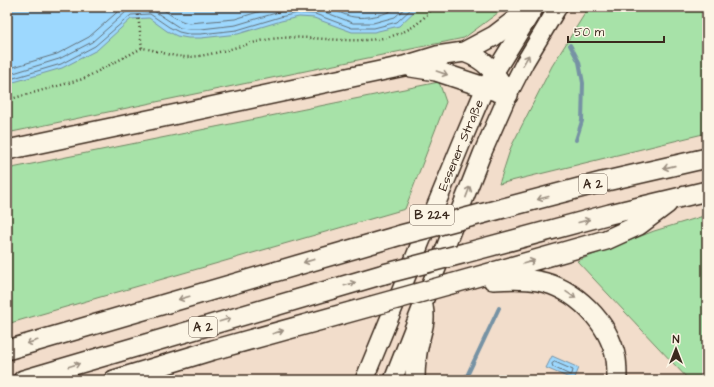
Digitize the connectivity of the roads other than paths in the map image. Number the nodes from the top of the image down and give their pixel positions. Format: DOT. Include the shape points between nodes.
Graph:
graph roads {
  1 [pos="532,7"];
  2 [pos="535,7"];
  3 [pos="558,7"];
  4 [pos="464,52"];
  5 [pos="404,66"];
  6 [pos="490,80"];
  7 [pos="508,95"];
  8 [pos="7,150"];
  9 [pos="707,158"];
  10 [pos="707,191"];
  11 [pos="675,199"];
  12 [pos="451,284"];
  13 [pos="423,306"];
  14 [pos="7,350"];
  15 [pos="214,350"];
  16 [pos="23,380"];
  17 [pos="114,380"];
  18 [pos="136,380"];
  19 [pos="364,380"];
  20 [pos="393,380"];
  21 [pos="415,380"];
  22 [pos="617,380"];
  1 -- 4 [label="highway" via="494,36"];
  2 -- 6 [label="main road, Essener Straße / B 224"];
  7 -- 3 [label="main road, Essener Straße / B 224, one-way"];
  4 -- 5 [label="highway" via="437,56"];
  4 -- 6 [label="highway" via="486,63"];
  5 -- 6 [label="highway, one-way"];
  5 -- 8 [label="highway"];
  6 -- 7 [label="highway"];
  6 -- 19 [label="main road, Essener Straße / B 224"];
  13 -- 7 [label="main road, Essener Straße / B 224, one-way" via="482,154"];
  9 -- 14 [label="highway, A 2, one-way, bridge" via="602,182 401,235"];
  10 -- 11 [label="highway, A 2"];
  12 -- 11 [label="highway, one-way" via="606,240 638,225"];
  16 -- 11 [label="highway, A 2, one-way, bridge" via="384,274"];
  15 -- 12 [label="highway, one-way, bridge"];
  12 -- 22 [label="highway, one-way" via="525,279 558,287 574,296 588,308 607,332 616,358"];
  13 -- 20 [label="main road, Essener Straße / B 224"];
  13 -- 21 [label="highway" via="425,323 415,362"];
  15 -- 17 [label="highway"];
  15 -- 18 [label="highway" via="205,359"];
}
